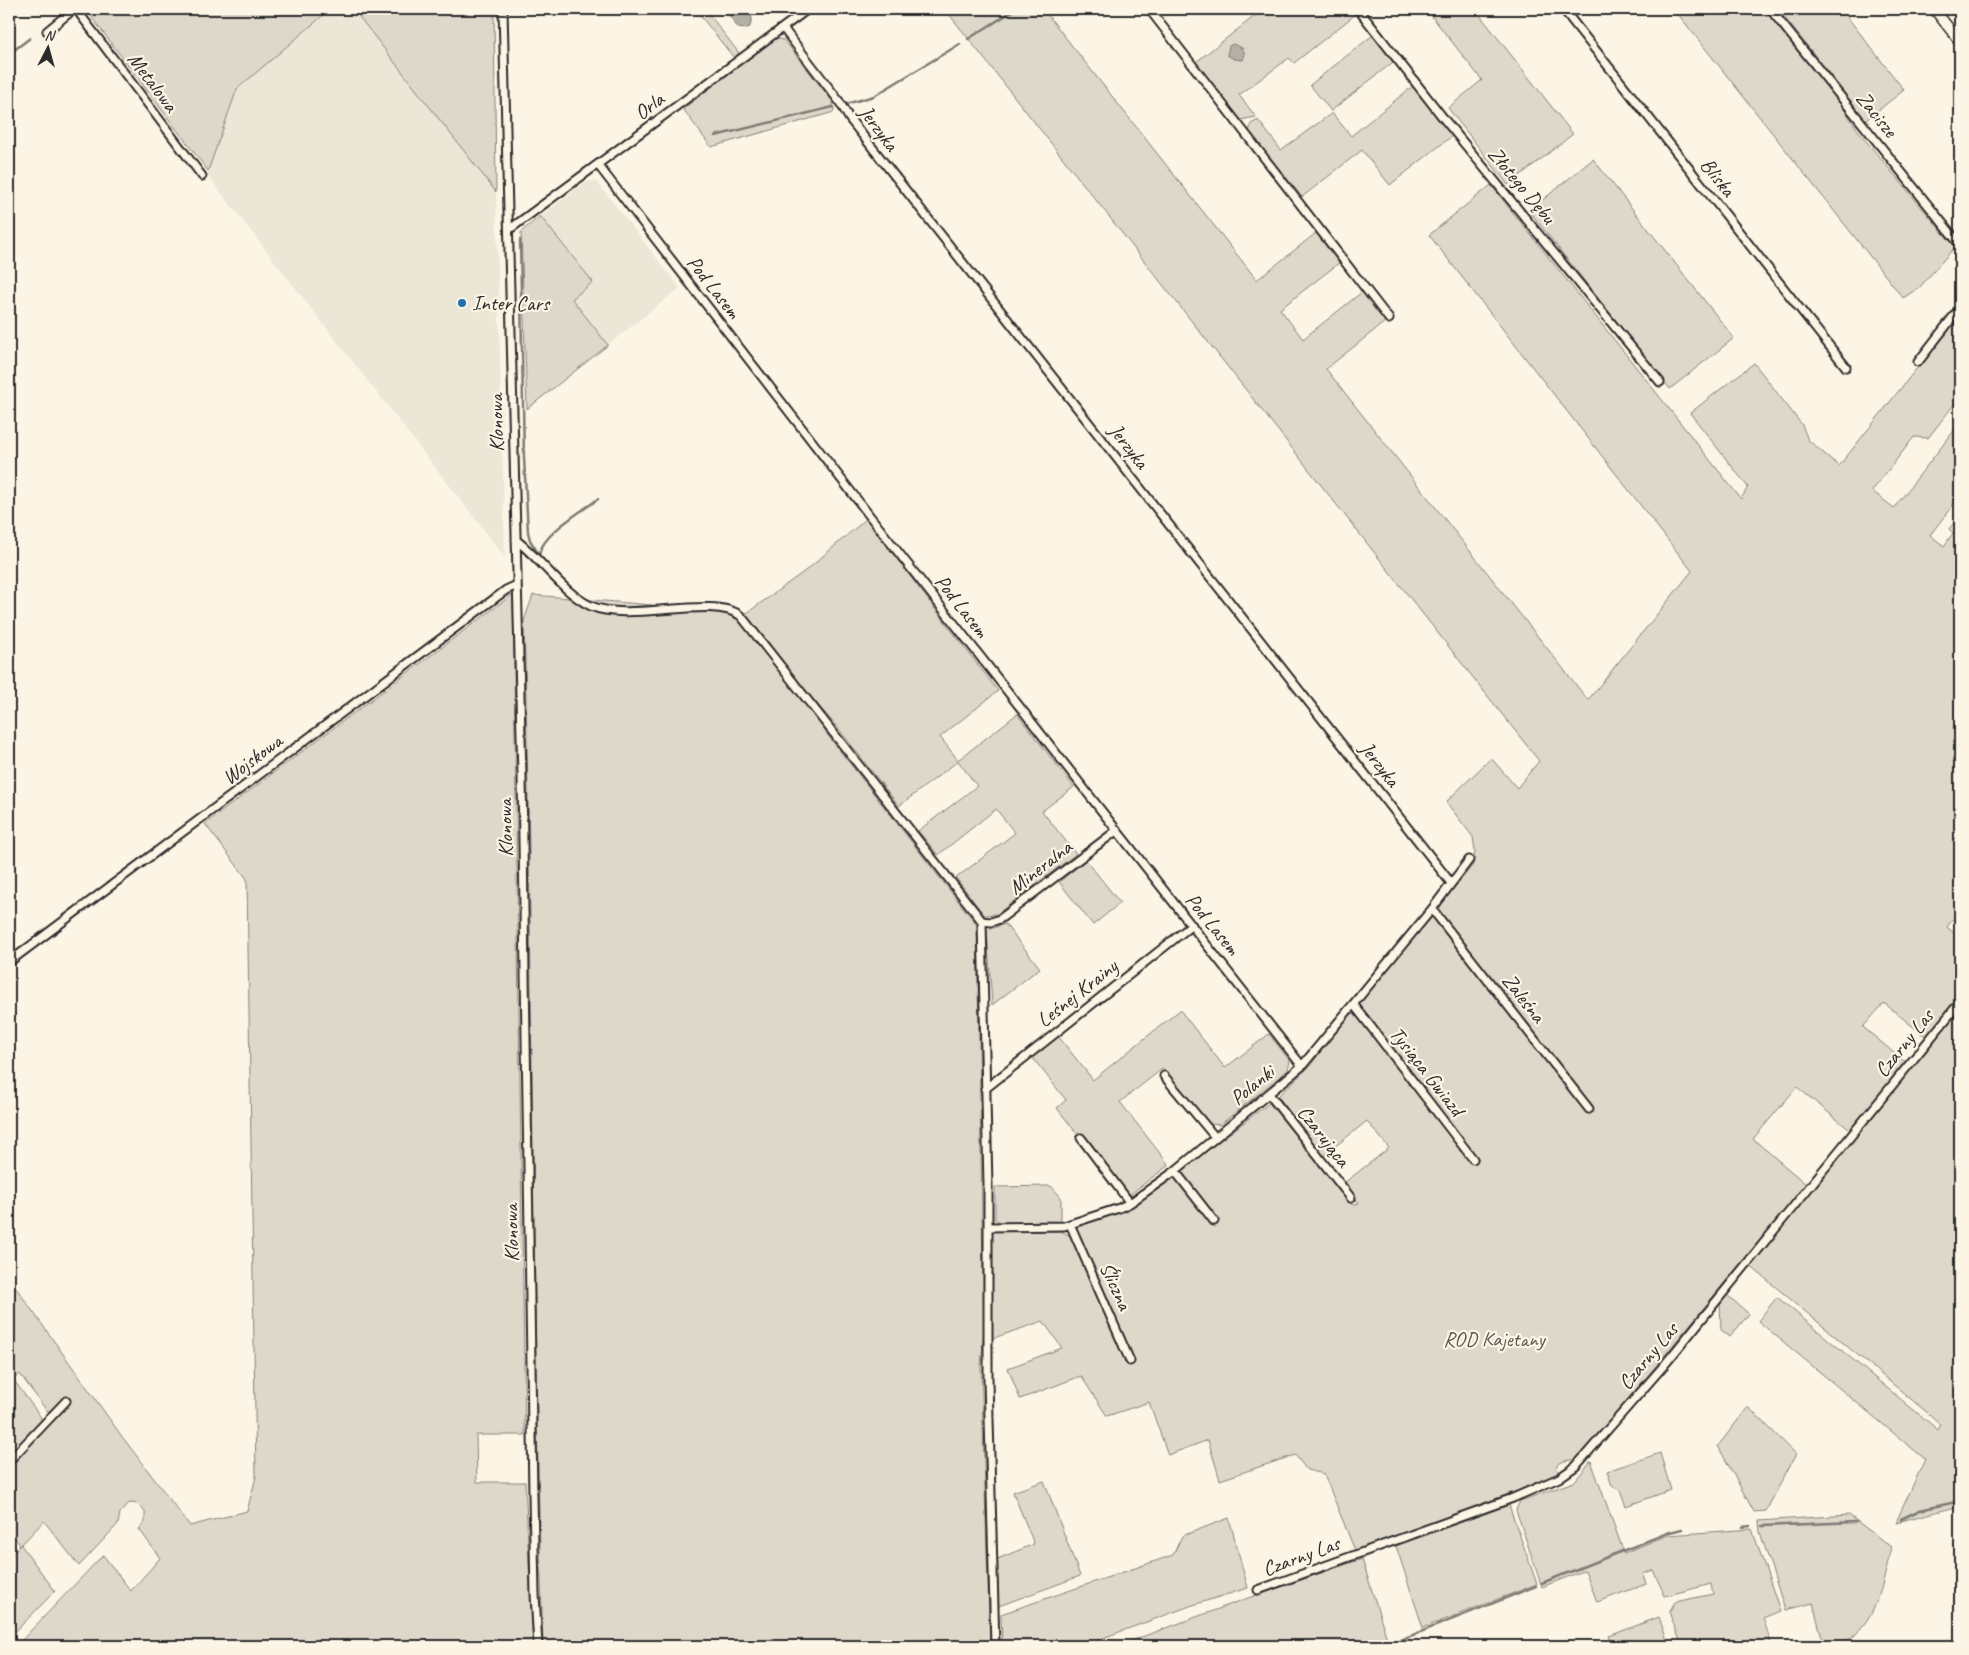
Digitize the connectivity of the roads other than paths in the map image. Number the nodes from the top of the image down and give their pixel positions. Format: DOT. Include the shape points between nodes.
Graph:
graph roads {
  1 [pos="75,9"];
  2 [pos="503,9"];
  3 [pos="808,9"];
  4 [pos="1148,9"];
  5 [pos="1358,9"];
  6 [pos="1563,9"];
  7 [pos="1770,9"];
  8 [pos="1934,9"];
  9 [pos="782,28"];
  10 [pos="48,31"];
  11 [pos="1960,42"];
  12 [pos="598,165"];
  13 [pos="202,176"];
  14 [pos="510,229"];
  15 [pos="1957,241"];
  16 [pos="1960,308"];
  17 [pos="1389,319"];
  18 [pos="1918,362"];
  19 [pos="1846,367"];
  20 [pos="1660,382"];
  21 [pos="516,540"];
  22 [pos="517,585"];
  23 [pos="1116,831"];
  24 [pos="1468,860"];
  25 [pos="1451,883"];
  26 [pos="1432,909"];
  27 [pos="982,921"];
  28 [pos="1192,926"];
  29 [pos="9,962"];
  30 [pos="1960,1002"];
  31 [pos="1354,1005"];
  32 [pos="1302,1066"];
  33 [pos="1164,1076"];
  34 [pos="985,1089"];
  35 [pos="1269,1094"];
  36 [pos="1589,1110"];
  37 [pos="1215,1137"];
  38 [pos="1081,1138"];
  39 [pos="1473,1159"];
  40 [pos="1175,1171"];
  41 [pos="1351,1198"];
  42 [pos="1130,1203"];
  43 [pos="1214,1221"];
  44 [pos="1070,1224"];
  45 [pos="988,1227"];
  46 [pos="1130,1361"];
  47 [pos="66,1401"];
  48 [pos="9,1461"];
  49 [pos="1258,1590"];
  50 [pos="538,1646"];
  51 [pos="995,1646"];
  1 -- 10 [label="street"];
  1 -- 13 [label="street, Metalowa"];
  2 -- 14 [label="street, Klonowa"];
  3 -- 9 [label="street, Orla"];
  4 -- 17 [label="street"];
  5 -- 20 [label="street, Złotego Dębu"];
  6 -- 19 [label="street, Bliska"];
  7 -- 15 [label="street, Zacisze"];
  8 -- 11 [label="street"];
  9 -- 12 [label="street, Orla"];
  9 -- 25 [label="street, Jerzyka" via="839,100 849,118"];
  12 -- 14 [label="street, Orla"];
  12 -- 23 [label="street, Pod Lasem"];
  14 -- 21 [label="street, Klonowa"];
  16 -- 18 [label="street"];
  21 -- 22 [label="street, Klonowa"];
  21 -- 27 [label="street" via="591,606 622,612 715,608 735,611"];
  22 -- 29 [label="street, Wojskowa" via="506,590"];
  22 -- 50 [label="street, Klonowa"];
  23 -- 27 [label="street, Mineralna" via="1000,919"];
  23 -- 28 [label="street, Pod Lasem"];
  24 -- 25 [label="street, Polanki"];
  25 -- 26 [label="street, Polanki"];
  26 -- 31 [label="street, Polanki"];
  26 -- 36 [label="street, Zaleśna"];
  27 -- 34 [label="street"];
  28 -- 32 [label="street, Pod Lasem"];
  28 -- 34 [label="street, Leśnej Krainy"];
  30 -- 49 [label="street, Czarny Las" via="1674,1352 1576,1466 1559,1478 1513,1498"];
  31 -- 32 [label="street, Polanki"];
  31 -- 39 [label="street, Tysiąca Gwiazd"];
  32 -- 35 [label="street, Polanki"];
  33 -- 37 [label="street"];
  34 -- 45 [label="street"];
  35 -- 37 [label="street, Polanki"];
  35 -- 41 [label="street, Czarująca"];
  37 -- 40 [label="street, Polanki"];
  38 -- 42 [label="street"];
  40 -- 42 [label="street, Polanki"];
  40 -- 43 [label="street"];
  42 -- 44 [label="street, Polanki"];
  44 -- 45 [label="street, Polanki"];
  44 -- 46 [label="street, Śliczna"];
  45 -- 51 [label="street"];
  47 -- 48 [label="street"];
}
